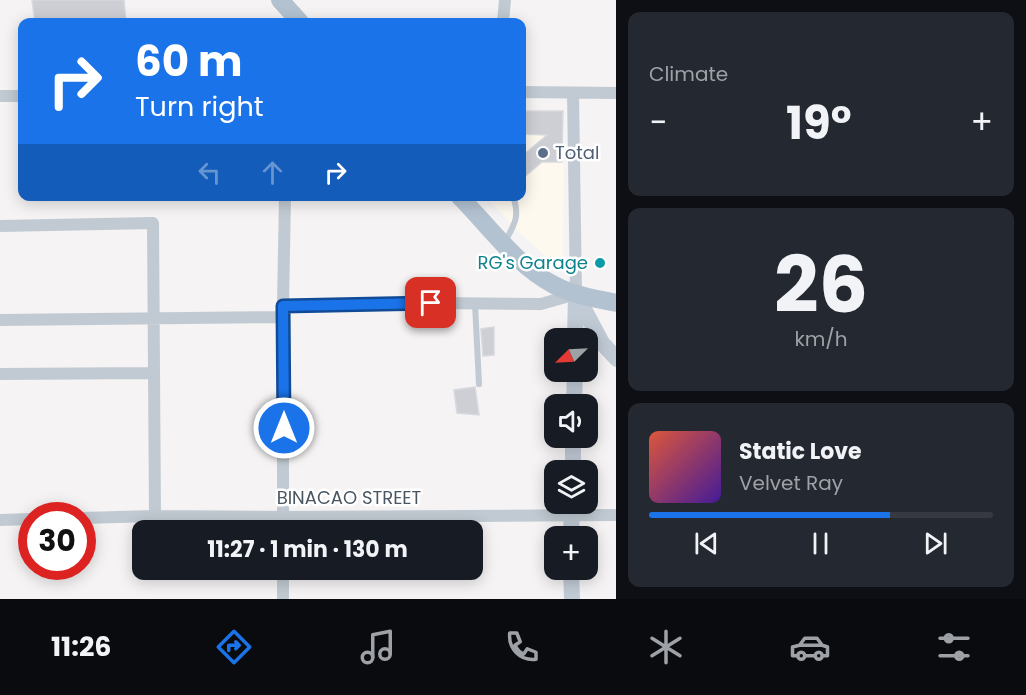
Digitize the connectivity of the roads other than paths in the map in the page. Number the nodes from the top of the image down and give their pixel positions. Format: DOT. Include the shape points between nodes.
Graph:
graph roads {
  1 [pos="280,0"];
  2 [pos="505,0"];
  3 [pos="296,18"];
  4 [pos="503,18"];
  5 [pos="526,92"];
  6 [pos="573,93"];
  7 [pos="616,93"];
  8 [pos="0,96"];
  9 [pos="18,96"];
  10 [pos="285,201"];
  11 [pos="464,201"];
  12 [pos="515,201"];
  13 [pos="0,226"];
  14 [pos="504,245"];
  15 [pos="576,294"];
  16 [pos="616,303"];
  17 [pos="475,304"];
  18 [pos="283,312"];
  19 [pos="153,318"];
  20 [pos="0,320"];
  21 [pos="575,328"];
  22 [pos="616,359"];
  23 [pos="153,373"];
  24 [pos="0,374"];
  25 [pos="478,384"];
  26 [pos="544,511"];
  27 [pos="598,513"];
  28 [pos="616,515"];
  29 [pos="155,516"];
  30 [pos="284,517"];
  31 [pos="96,518"];
  32 [pos="18,519"];
  33 [pos="0,520"];
  34 [pos="283,580"];
  35 [pos="572,580"];
  36 [pos="283,599"];
  37 [pos="572,599"];
  1 -- 3 [label="main road"];
  2 -- 4 [label="street"];
  5 -- 6 [label="street"];
  6 -- 7 [label="street"];
  6 -- 15 [label="street"];
  8 -- 9 [label="street"];
  10 -- 18 [label="street"];
  11 -- 14 [label="main road"];
  12 -- 14 [label="lane" via="517,220"];
  13 -- 19 [label="street" via="153,223"];
  14 -- 15 [label="main road" via="531,270"];
  15 -- 16 [label="main road"];
  15 -- 17 [label="street" via="541,304"];
  15 -- 21 [label="street"];
  15 -- 22 [label="street" via="602,343"];
  17 -- 18 [label="street"];
  17 -- 25 [label="lane"];
  18 -- 19 [label="street"];
  18 -- 30 [label="street"];
  19 -- 20 [label="street"];
  19 -- 23 [label="street"];
  23 -- 24 [label="street"];
  23 -- 29 [label="street"];
  26 -- 30 [label="street, BINACAO STREET"];
  27 -- 28 [label="street, BINACAO STREET"];
  29 -- 30 [label="street, BINACAO STREET"];
  29 -- 31 [label="street, BINACAO STREET"];
  32 -- 33 [label="street"];
  34 -- 36 [label="street"];
  35 -- 37 [label="street"];
}
